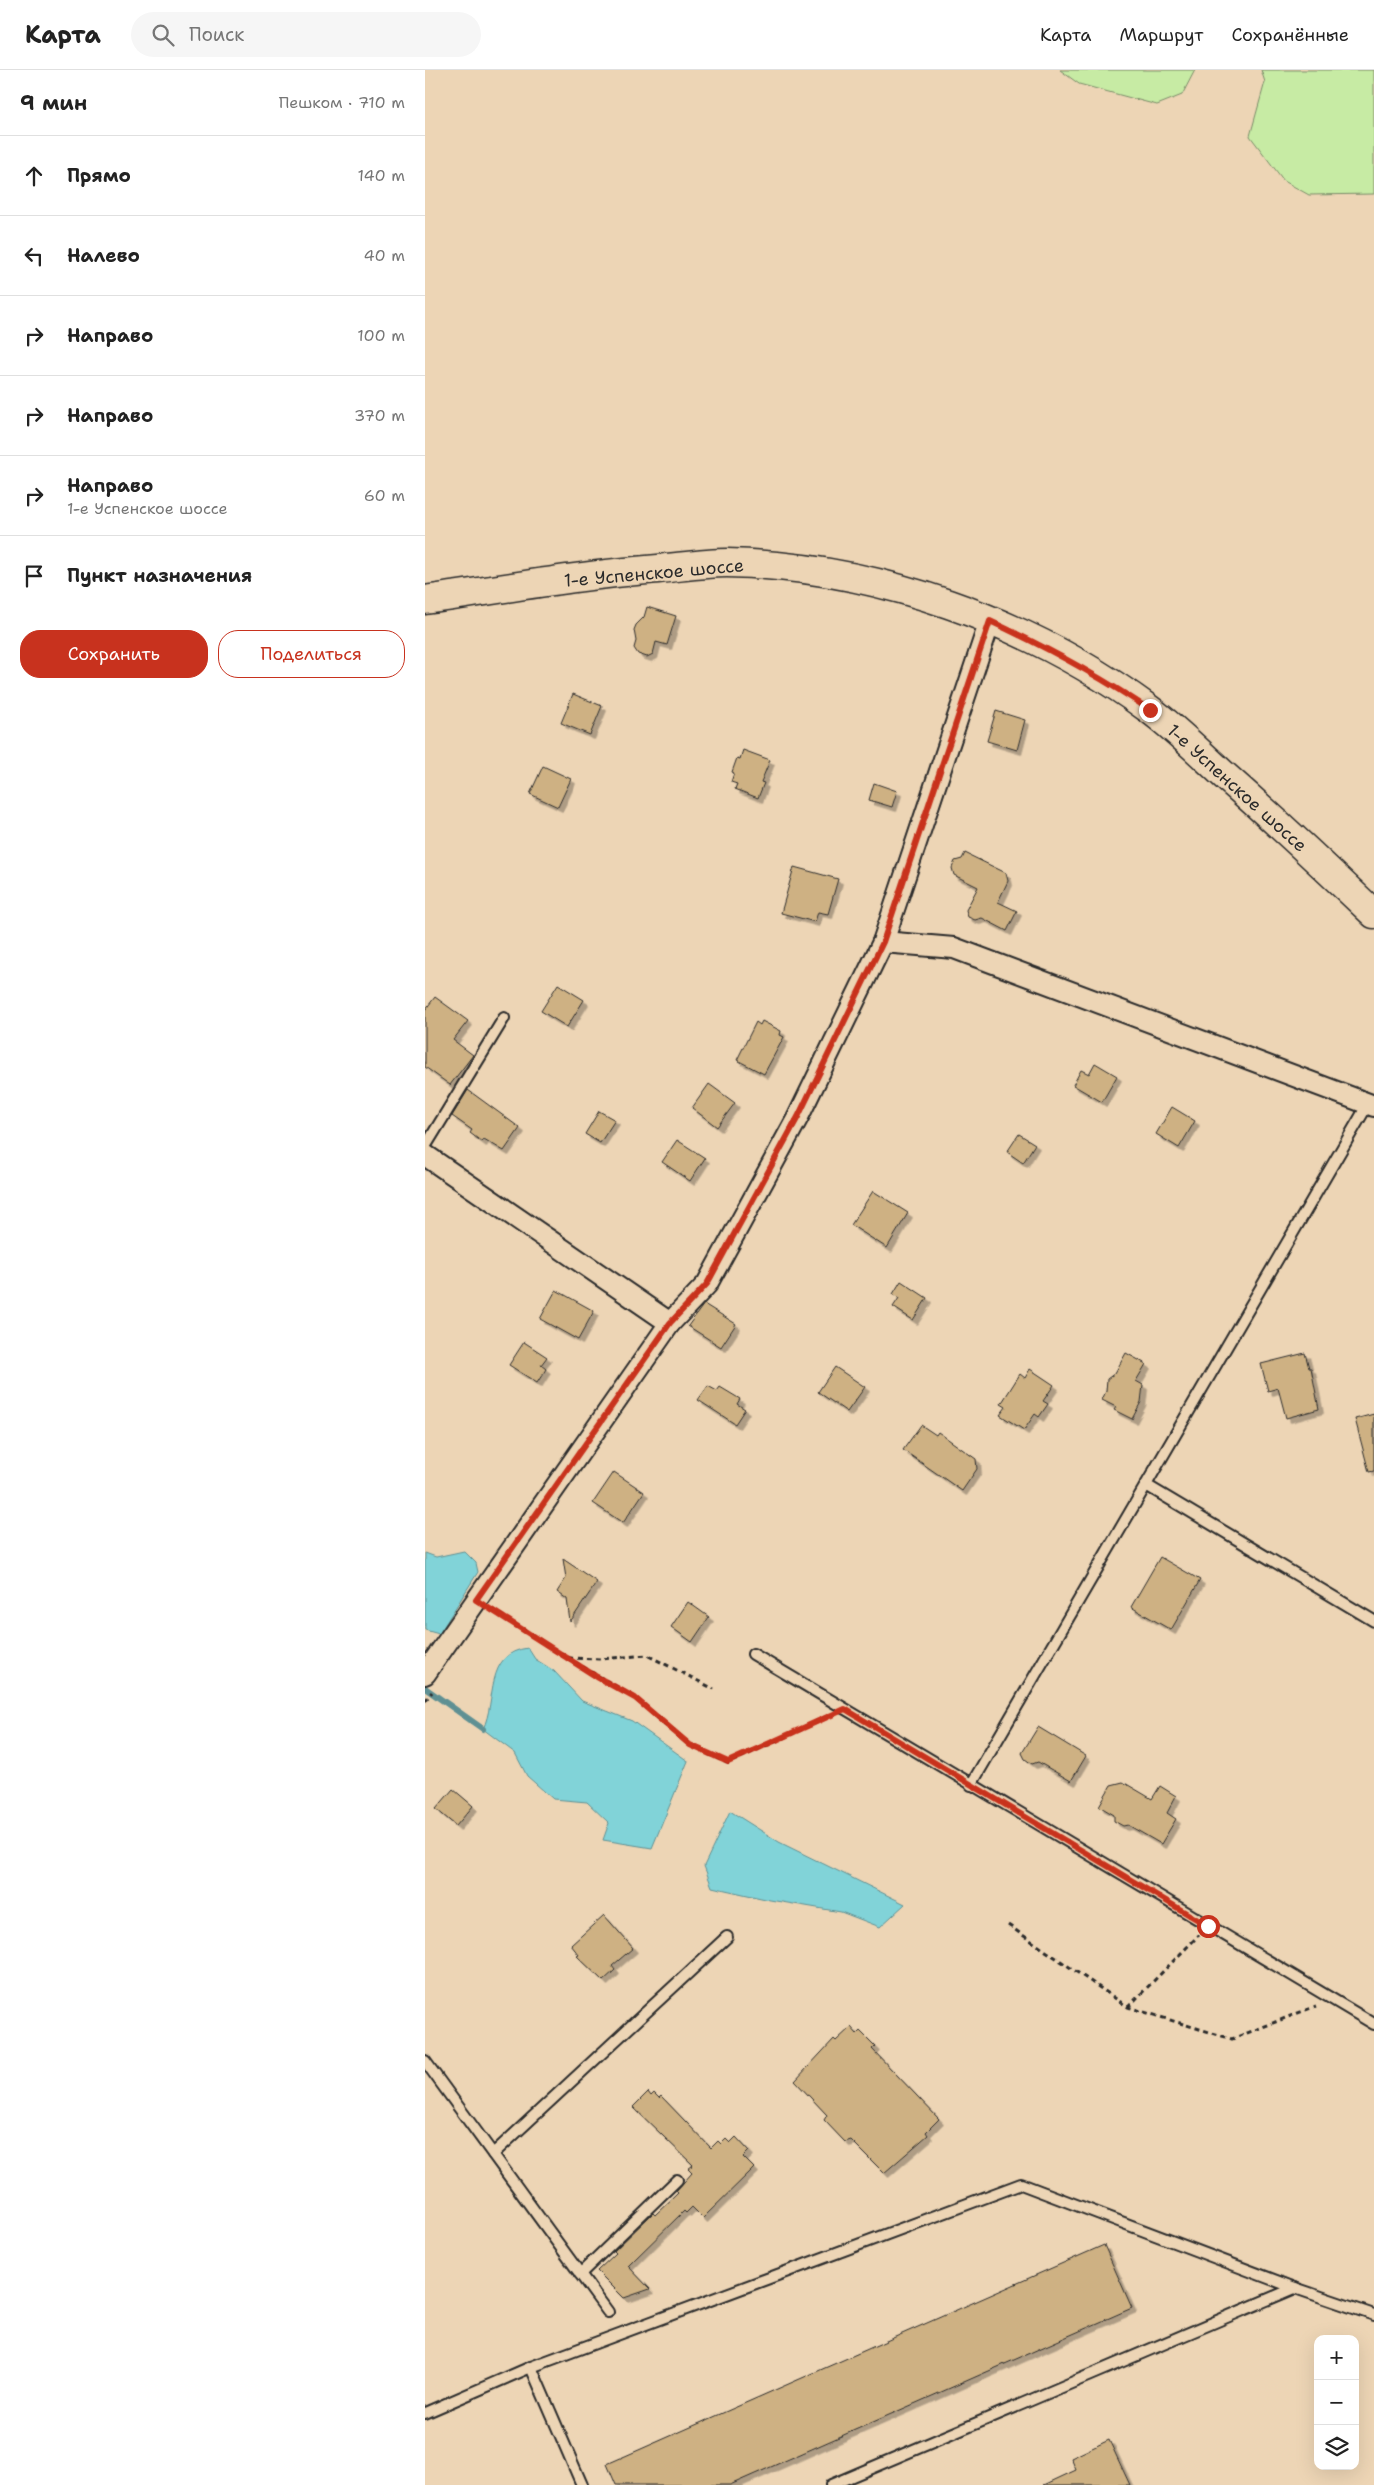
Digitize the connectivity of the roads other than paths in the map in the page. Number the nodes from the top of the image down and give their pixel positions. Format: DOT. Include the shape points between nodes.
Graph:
graph roads {
  1 [pos="425,600"];
  2 [pos="990,621"];
  3 [pos="1374,914"];
  4 [pos="883,942"];
  5 [pos="504,1018"];
  6 [pos="1371,1105"];
  7 [pos="425,1147"];
  8 [pos="425,1155"];
  9 [pos="670,1323"];
  10 [pos="1146,1485"];
  11 [pos="1374,1621"];
  12 [pos="753,1654"];
  13 [pos="425,1674"];
  14 [pos="971,1785"];
  15 [pos="727,1937"];
  16 [pos="1374,2024"];
  17 [pos="425,2061"];
  18 [pos="493,2154"];
  19 [pos="677,2180"];
  20 [pos="580,2274"];
  21 [pos="1295,2288"];
  22 [pos="608,2312"];
  23 [pos="1374,2315"];
  24 [pos="531,2367"];
  25 [pos="425,2413"];
  26 [pos="582,2485"];
  27 [pos="831,2485"];
  1 -- 2 [label="main road, 1-е Успенское шоссе" via="617,572 724,563 811,569 931,598"];
  2 -- 3 [label="main road, 1-е Успенское шоссе" via="1052,649 1150,710 1256,803"];
  2 -- 4 [label="street"];
  4 -- 6 [label="street" via="954,948"];
  4 -- 9 [label="street" via="798,1117 707,1284"];
  5 -- 7 [label="lane"];
  6 -- 10 [label="lane"];
  8 -- 9 [label="street"];
  9 -- 13 [label="street"];
  10 -- 11 [label="lane"];
  10 -- 14 [label="lane"];
  12 -- 14 [label="lane"];
  14 -- 16 [label="lane"];
  15 -- 18 [label="lane"];
  17 -- 18 [label="lane"];
  18 -- 20 [label="lane"];
  19 -- 20 [label="lane"];
  20 -- 22 [label="lane"];
  21 -- 23 [label="lane"];
  21 -- 24 [label="lane" via="1021,2184"];
  21 -- 27 [label="lane"];
  24 -- 25 [label="lane"];
  24 -- 26 [label="lane"];
}
